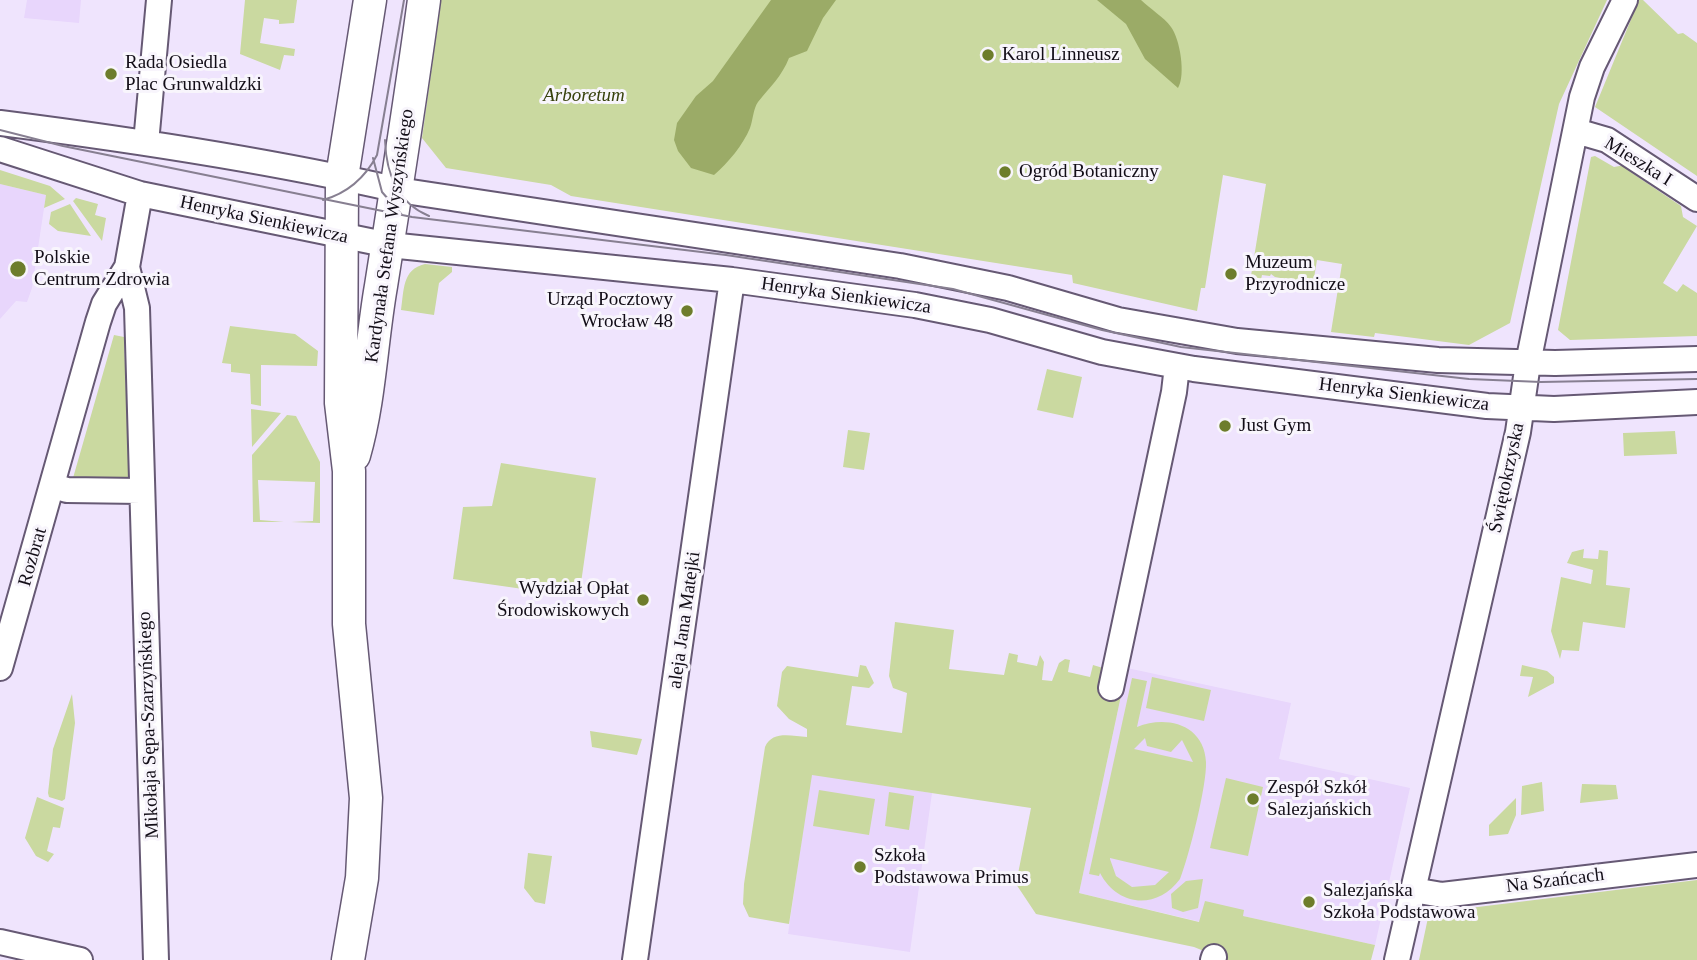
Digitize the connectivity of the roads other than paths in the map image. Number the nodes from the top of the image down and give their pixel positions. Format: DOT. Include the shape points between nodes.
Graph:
graph roads {
  1 [pos="159,0"];
  2 [pos="370,0"];
  3 [pos="424,0"];
  4 [pos="1625,0"];
  5 [pos="0,123"];
  6 [pos="1576,131"];
  7 [pos="146,143"];
  8 [pos="0,149"];
  9 [pos="342,177"];
  10 [pos="398,190"];
  11 [pos="140,194"];
  12 [pos="1697,199"];
  13 [pos="341,236"];
  14 [pos="390,245"];
  15 [pos="127,267"];
  16 [pos="732,279"];
  17 [pos="1697,359"];
  18 [pos="1528,363"];
  19 [pos="1177,366"];
  20 [pos="1697,402"];
  21 [pos="1521,408"];
  22 [pos="349,471"];
  23 [pos="53,486"];
  24 [pos="141,491"];
  25 [pos="0,668"];
  26 [pos="1111,688"];
  27 [pos="1697,865"];
  28 [pos="1413,890"];
  29 [pos="0,942"];
  30 [pos="80,960"];
  31 [pos="156,960"];
  32 [pos="348,960"];
  33 [pos="635,960"];
  34 [pos="1397,960"];
  1 -- 7 [label="street"];
  2 -- 9 [label="main road, Kardynała Stefana Wyszyńskiego"];
  3 -- 10 [label="main road, Kardynała Stefana Wyszyńskiego"];
  4 -- 6 [label="street, Świętokrzyska" via="1592,67"];
  5 -- 7 [label="street, Henryka Sienkiewicza"];
  6 -- 12 [label="street, Mieszka I" via="1607,140"];
  6 -- 18 [label="street, Świętokrzyska"];
  7 -- 9 [label="street, Henryka Sienkiewicza"];
  8 -- 11 [label="street, Henryka Sienkiewicza"];
  9 -- 10 [label="street, Henryka Sienkiewicza"];
  9 -- 13 [label="main road, Kardynała Stefana Wyszyńskiego"];
  10 -- 14 [label="main road, Kardynała Stefana Wyszyńskiego"];
  10 -- 18 [label="street, Henryka Sienkiewicza" via="900,265 1007,288 1118,320 1209,337 1414,359"];
  11 -- 13 [label="street, Henryka Sienkiewicza"];
  11 -- 15 [label="street, Mikołaja Sępa-Szarzyńskiego"];
  13 -- 14 [label="street, Henryka Sienkiewicza"];
  13 -- 22 [label="main road, Kardynała Stefana Wyszyńskiego" via="341,403"];
  14 -- 16 [label="street, Henryka Sienkiewicza"];
  14 -- 22 [label="main road, Kardynała Stefana Wyszyńskiego" via="380,288 367,403"];
  15 -- 23 [label="street, Mikołaja Sępa-Szarzyńskiego" via="104,304"];
  15 -- 24 [label="street, Mikołaja Sępa-Szarzyńskiego" via="137,309"];
  16 -- 19 [label="street, Henryka Sienkiewicza" via="946,311 1102,352"];
  16 -- 33 [label="street, aleja Jana Matejki"];
  17 -- 18 [label="street, Henryka Sienkiewicza"];
  18 -- 21 [label="street, Świętokrzyska"];
  19 -- 21 [label="street, Henryka Sienkiewicza"];
  19 -- 26 [label="street"];
  20 -- 21 [label="street, Henryka Sienkiewicza"];
  21 -- 28 [label="street, Świętokrzyska"];
  22 -- 32 [label="main road, Kardynała Stefana Wyszyńskiego" via="350,648 364,752 366,811 362,878"];
  23 -- 24 [label="street"];
  23 -- 25 [label="street, Rozbrat"];
  24 -- 31 [label="street, Mikołaja Sępa-Szarzyńskiego"];
  27 -- 28 [label="street, Na Szańcach" via="1441,895"];
  28 -- 34 [label="street, Świętokrzyska"];
  29 -- 30 [label="street"];
}
